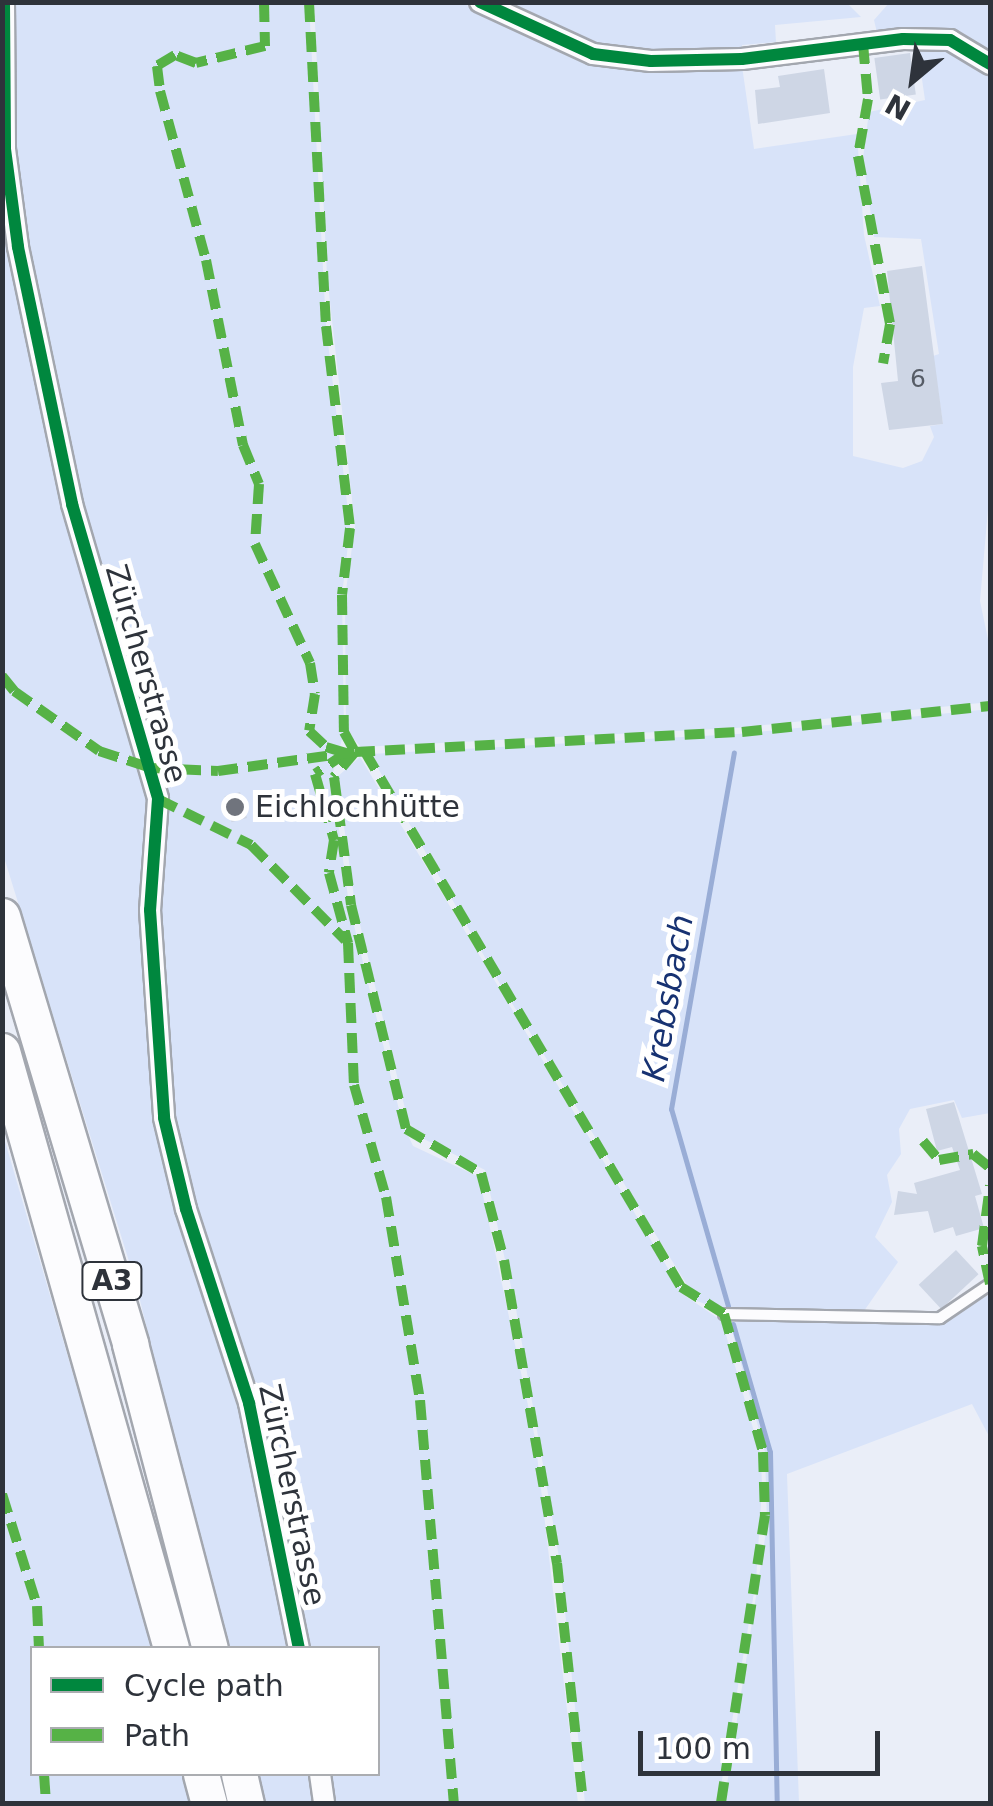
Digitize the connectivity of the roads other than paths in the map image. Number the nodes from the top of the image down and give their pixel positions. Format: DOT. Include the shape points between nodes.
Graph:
graph roads {
  1 [pos="4,2"];
  2 [pos="480,2"];
  3 [pos="990,64"];
  4 [pos="2,916"];
  5 [pos="2,1050"];
  6 [pos="990,1284"];
  7 [pos="724,1314"];
  8 [pos="170,1646"];
  9 [pos="209,1646"];
  10 [pos="299,1646"];
  11 [pos="202,1776"];
  12 [pos="239,1776"];
  13 [pos="320,1776"];
  14 [pos="208,1804"];
  15 [pos="246,1804"];
  16 [pos="324,1804"];
  1 -- 10 [label="street, Zürcherstrasse" via="5,150 18,247 81,538 158,799 150,910 164,1118 249,1403"];
  2 -- 3 [label="street" via="594,54 651,61 742,59 903,39 950,40"];
  4 -- 9 [label="highway, A3" via="110,1274"];
  5 -- 8 [label="highway, A3"];
  6 -- 7 [label="lane" via="940,1318"];
  11 -- 14 [label="highway"];
  12 -- 15 [label="highway"];
  13 -- 16 [label="street"];
}
